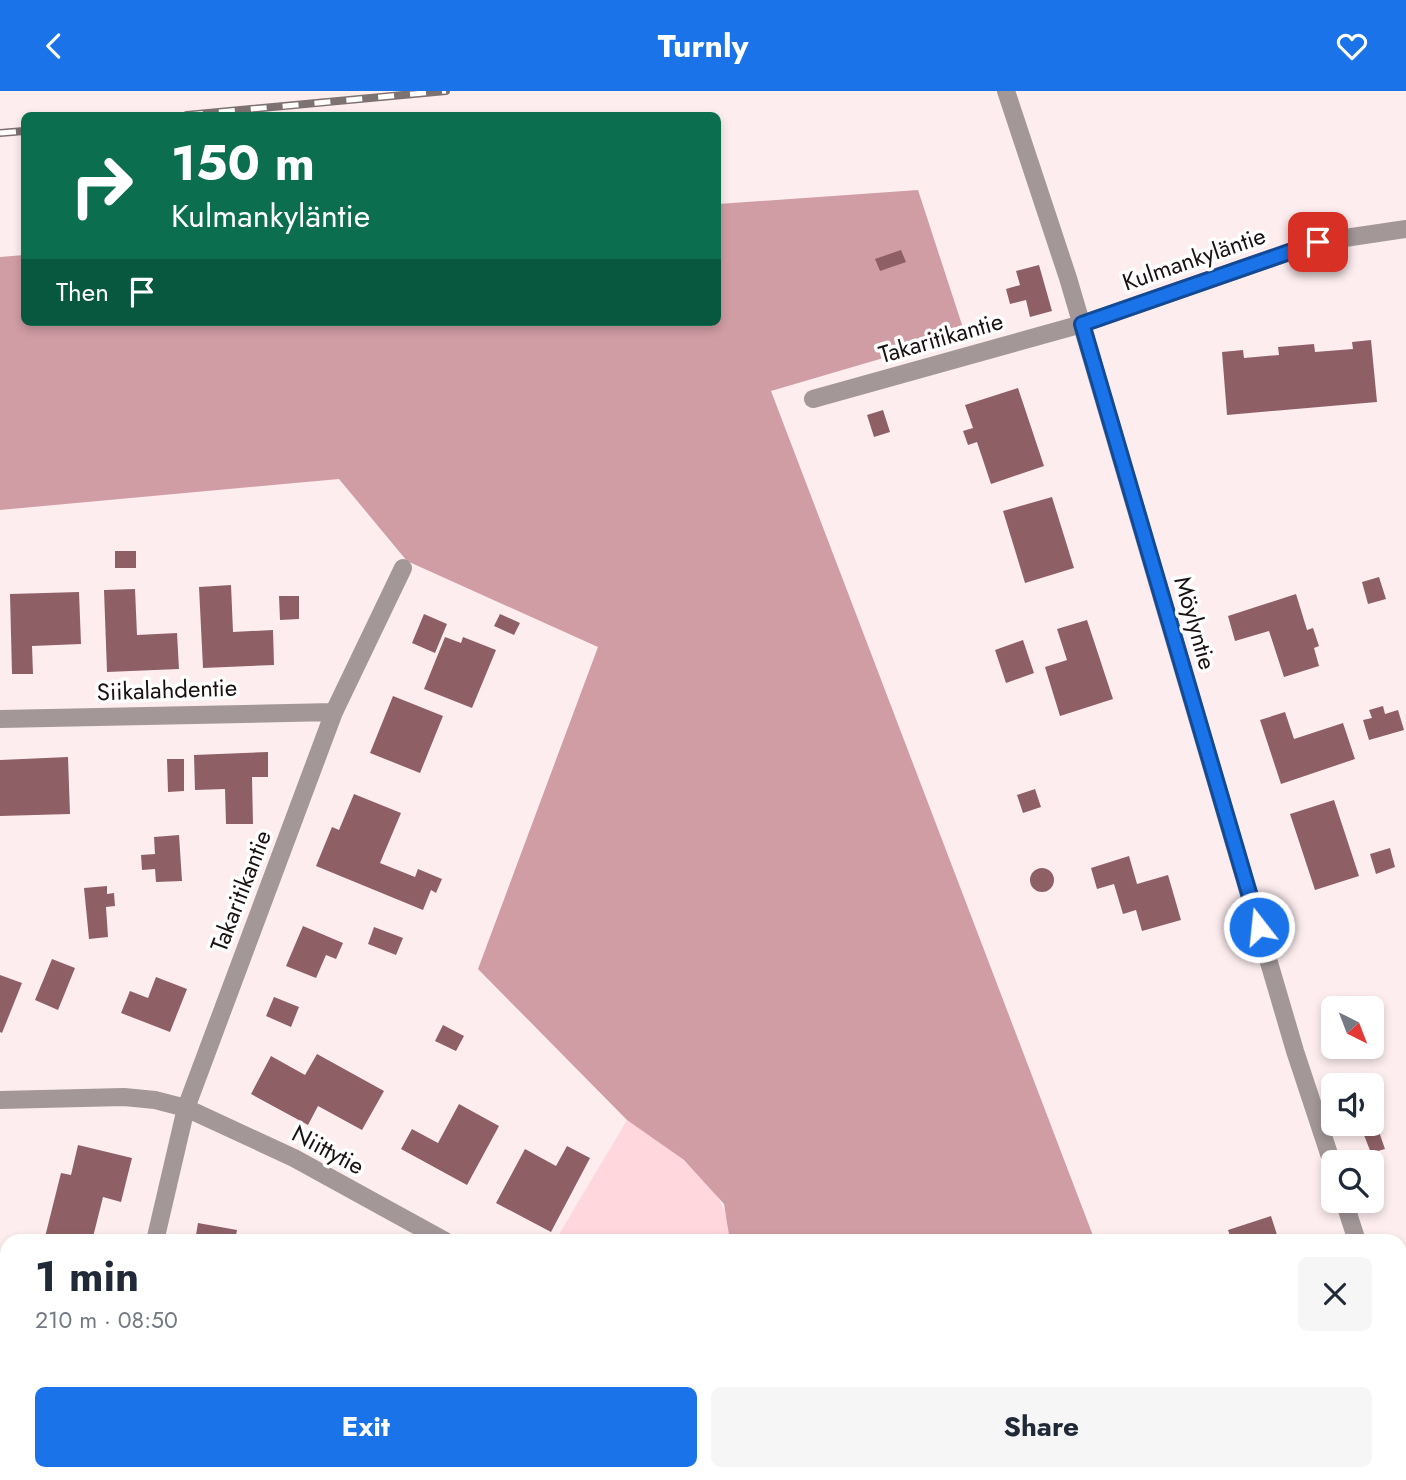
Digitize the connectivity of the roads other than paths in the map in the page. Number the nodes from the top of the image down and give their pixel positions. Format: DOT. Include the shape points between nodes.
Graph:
graph roads {
  1 [pos="1006,91"];
  2 [pos="1406,229"];
  3 [pos="1082,324"];
  4 [pos="813,399"];
  5 [pos="403,568"];
  6 [pos="334,712"];
  7 [pos="0,719"];
  8 [pos="0,1100"];
  9 [pos="186,1108"];
  10 [pos="1328,1150"];
  11 [pos="1348,1213"];
  12 [pos="157,1234"];
  13 [pos="432,1234"];
  14 [pos="1355,1234"];
  1 -- 3 [label="street, Möylyntie"];
  2 -- 3 [label="street, Kulmankyläntie" via="1318,242"];
  3 -- 4 [label="street, Takaritikantie"];
  3 -- 10 [label="street, Möylyntie"];
  5 -- 6 [label="street, Takaritikantie"];
  6 -- 7 [label="street, Siikalahdentie"];
  6 -- 9 [label="street, Takaritikantie"];
  8 -- 9 [label="street, Niittytie" via="124,1097"];
  9 -- 12 [label="street, Takaritikantie"];
  9 -- 13 [label="street, Niittytie" via="294,1158"];
  11 -- 14 [label="street"];
}
